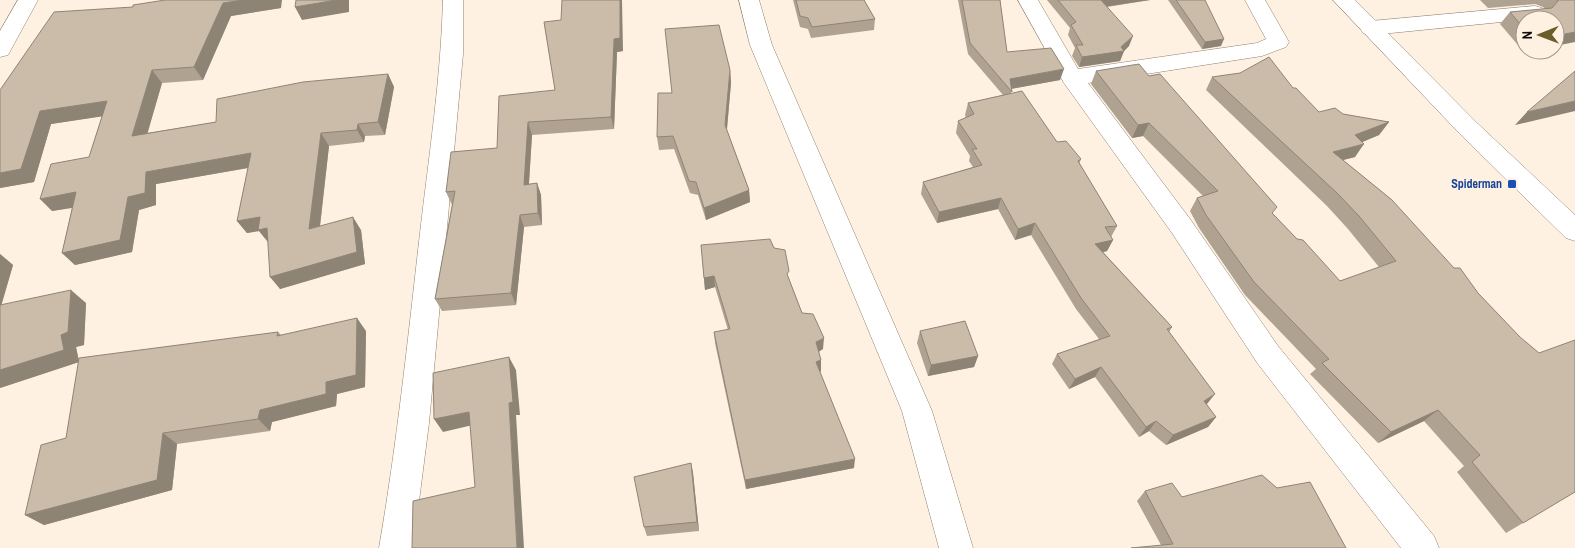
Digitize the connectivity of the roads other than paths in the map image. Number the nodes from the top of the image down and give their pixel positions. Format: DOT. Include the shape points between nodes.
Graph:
graph roads {
  1 [pos="28,0"];
  2 [pos="453,0"];
  3 [pos="749,0"];
  4 [pos="1028,0"];
  5 [pos="1255,0"];
  6 [pos="1343,0"];
  7 [pos="1515,15"];
  8 [pos="1371,28"];
  9 [pos="0,50"];
  10 [pos="1072,78"];
  11 [pos="1575,231"];
  12 [pos="396,548"];
  13 [pos="956,548"];
  14 [pos="1422,548"];
  1 -- 9 [label="street"];
  2 -- 12 [label="street" via="448,93 419,375"];
  3 -- 13 [label="street" via="761,45 917,411"];
  4 -- 10 [label="street"];
  5 -- 10 [label="street" via="1278,42 1262,50"];
  6 -- 8 [label="street"];
  7 -- 8 [label="street"];
  8 -- 11 [label="street"];
  10 -- 14 [label="street" via="1181,226 1268,355"];
}
